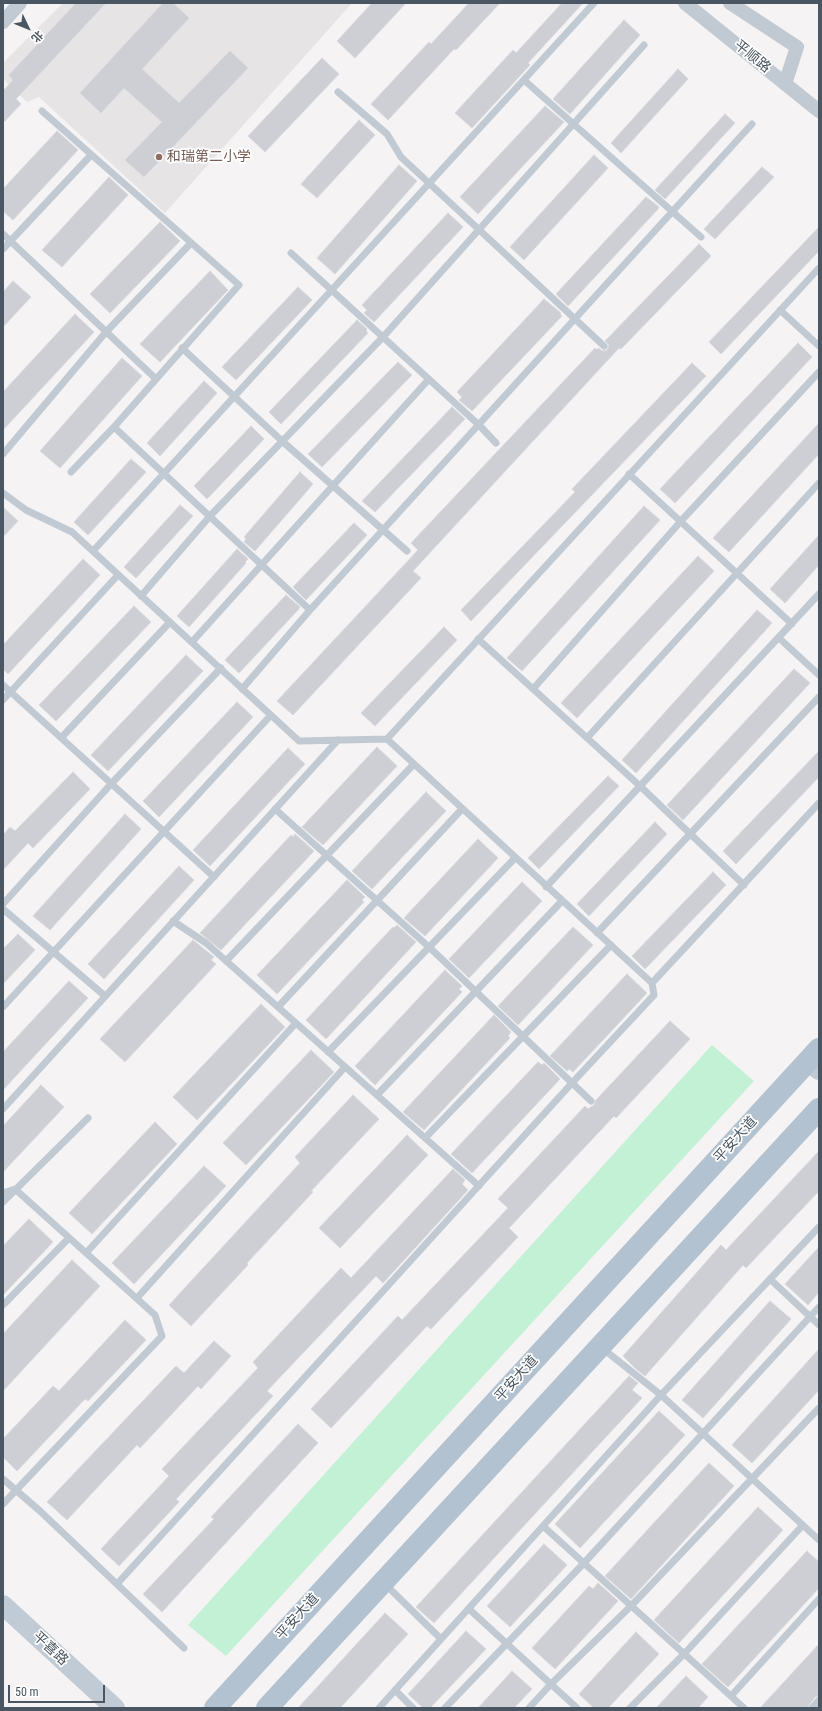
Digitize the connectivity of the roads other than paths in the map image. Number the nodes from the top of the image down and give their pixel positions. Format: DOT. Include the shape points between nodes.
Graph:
graph roads {
  1 [pos="20,3"];
  2 [pos="594,3"];
  3 [pos="685,3"];
  4 [pos="730,3"];
  5 [pos="3,22"];
  6 [pos="644,45"];
  7 [pos="524,80"];
  8 [pos="785,84"];
  9 [pos="338,92"];
  10 [pos="42,111"];
  11 [pos="819,111"];
  12 [pos="573,123"];
  13 [pos="752,124"];
  14 [pos="91,155"];
  15 [pos="430,183"];
  16 [pos="672,212"];
  17 [pos="479,229"];
  18 [pos="3,234"];
  19 [pos="701,237"];
  20 [pos="10,241"];
  21 [pos="191,243"];
  22 [pos="3,249"];
  23 [pos="291,253"];
  24 [pos="819,268"];
  25 [pos="331,290"];
  26 [pos="780,310"];
  27 [pos="575,318"];
  28 [pos="106,332"];
  29 [pos="383,337"];
  30 [pos="604,346"];
  31 [pos="819,346"];
  32 [pos="182,348"];
  33 [pos="819,372"];
  34 [pos="156,379"];
  35 [pos="429,379"];
  36 [pos="233,396"];
  37 [pos="479,424"];
  38 [pos="114,427"];
  39 [pos="282,441"];
  40 [pos="496,443"];
  41 [pos="3,454"];
  42 [pos="71,472"];
  43 [pos="163,472"];
  44 [pos="629,474"];
  45 [pos="819,483"];
  46 [pos="332,485"];
  47 [pos="3,493"];
  48 [pos="210,516"];
  49 [pos="681,521"];
  50 [pos="383,530"];
  51 [pos="93,551"];
  52 [pos="407,551"];
  53 [pos="262,564"];
  54 [pos="738,574"];
  55 [pos="118,575"];
  56 [pos="819,594"];
  57 [pos="141,596"];
  58 [pos="310,610"];
  59 [pos="170,622"];
  60 [pos="792,624"];
  61 [pos="779,638"];
  62 [pos="478,640"];
  63 [pos="192,642"];
  64 [pos="221,668"];
  65 [pos="819,676"];
  66 [pos="3,685"];
  67 [pos="242,689"];
  68 [pos="533,689"];
  69 [pos="10,692"];
  70 [pos="819,697"];
  71 [pos="3,700"];
  72 [pos="271,715"];
  73 [pos="61,738"];
  74 [pos="587,738"];
  75 [pos="386,739"];
  76 [pos="338,740"];
  77 [pos="414,764"];
  78 [pos="111,784"];
  79 [pos="640,786"];
  80 [pos="819,803"];
  81 [pos="275,809"];
  82 [pos="462,809"];
  83 [pos="164,832"];
  84 [pos="690,833"];
  85 [pos="326,856"];
  86 [pos="515,858"];
  87 [pos="214,877"];
  88 [pos="744,885"];
  89 [pos="546,887"];
  90 [pos="377,900"];
  91 [pos="562,901"];
  92 [pos="3,904"];
  93 [pos="3,909"];
  94 [pos="173,921"];
  95 [pos="597,932"];
  96 [pos="611,946"];
  97 [pos="429,947"];
  98 [pos="54,952"];
  99 [pos="226,960"];
  100 [pos="652,983"];
  101 [pos="475,992"];
  102 [pos="105,996"];
  103 [pos="3,1007"];
  104 [pos="278,1007"];
  105 [pos="296,1023"];
  106 [pos="523,1037"];
  107 [pos="328,1052"];
  108 [pos="815,1060"];
  109 [pos="345,1067"];
  110 [pos="572,1083"];
  111 [pos="377,1095"];
  112 [pos="591,1101"];
  113 [pos="3,1109"];
  114 [pos="819,1109"];
  115 [pos="88,1118"];
  116 [pos="425,1138"];
  117 [pos="479,1186"];
  118 [pos="15,1190"];
  119 [pos="3,1193"];
  120 [pos="3,1202"];
  121 [pos="819,1227"];
  122 [pos="69,1238"];
  123 [pos="86,1252"];
  124 [pos="770,1279"];
  125 [pos="137,1298"];
  126 [pos="3,1305"];
  127 [pos="819,1307"];
  128 [pos="810,1317"];
  129 [pos="819,1325"];
  130 [pos="601,1346"];
  131 [pos="661,1395"];
  132 [pos="819,1408"];
  133 [pos="703,1432"];
  134 [pos="3,1479"];
  135 [pos="753,1479"];
  136 [pos="15,1490"];
  137 [pos="3,1504"];
  138 [pos="803,1525"];
  139 [pos="543,1526"];
  140 [pos="819,1540"];
  141 [pos="584,1563"];
  142 [pos="383,1583"];
  143 [pos="117,1584"];
  144 [pos="819,1599"];
  145 [pos="3,1606"];
  146 [pos="631,1606"];
  147 [pos="469,1608"];
  148 [pos="441,1639"];
  149 [pos="507,1644"];
  150 [pos="184,1648"];
  151 [pos="684,1654"];
  152 [pos="551,1684"];
  153 [pos="395,1690"];
  154 [pos="731,1696"];
  155 [pos="819,1700"];
  156 [pos="115,1708"];
  157 [pos="215,1708"];
  158 [pos="267,1708"];
  159 [pos="379,1708"];
  160 [pos="413,1708"];
  161 [pos="445,1708"];
  162 [pos="529,1708"];
  163 [pos="577,1708"];
  164 [pos="630,1708"];
  165 [pos="744,1708"];
  166 [pos="812,1708"];
  1 -- 5 [label="street"];
  2 -- 7 [label="lane"];
  3 -- 8 [label="street, 平顺路"];
  4 -- 8 [label="street" via="796,47"];
  6 -- 12 [label="lane"];
  7 -- 12 [label="lane"];
  7 -- 15 [label="lane"];
  8 -- 11 [label="street, 平顺路"];
  9 -- 15 [label="lane" via="387,134 401,156"];
  10 -- 14 [label="lane"];
  12 -- 16 [label="lane"];
  12 -- 17 [label="lane"];
  13 -- 16 [label="lane"];
  14 -- 20 [label="lane"];
  14 -- 21 [label="lane"];
  15 -- 17 [label="lane"];
  15 -- 25 [label="lane"];
  16 -- 19 [label="lane"];
  16 -- 27 [label="lane"];
  17 -- 27 [label="lane"];
  17 -- 29 [label="lane"];
  18 -- 20 [label="lane"];
  20 -- 22 [label="lane"];
  20 -- 28 [label="lane"];
  21 -- 28 [label="lane"];
  21 -- 32 [label="lane" via="239,285"];
  23 -- 25 [label="lane"];
  24 -- 26 [label="lane"];
  25 -- 29 [label="lane"];
  25 -- 36 [label="lane"];
  26 -- 31 [label="lane"];
  26 -- 44 [label="lane"];
  27 -- 30 [label="lane"];
  27 -- 37 [label="lane"];
  28 -- 34 [label="lane"];
  28 -- 41 [label="lane"];
  29 -- 35 [label="lane"];
  29 -- 39 [label="lane"];
  32 -- 34 [label="lane"];
  32 -- 36 [label="lane"];
  33 -- 49 [label="lane"];
  34 -- 38 [label="lane"];
  35 -- 37 [label="lane"];
  35 -- 46 [label="lane"];
  36 -- 39 [label="lane"];
  36 -- 43 [label="lane"];
  37 -- 40 [label="lane"];
  37 -- 50 [label="lane"];
  38 -- 42 [label="lane"];
  38 -- 43 [label="lane"];
  39 -- 46 [label="lane"];
  39 -- 48 [label="lane"];
  43 -- 48 [label="lane"];
  43 -- 51 [label="lane"];
  44 -- 49 [label="lane"];
  44 -- 62 [label="lane"];
  45 -- 54 [label="lane"];
  46 -- 50 [label="lane"];
  46 -- 53 [label="lane"];
  47 -- 51 [label="lane" via="26,510 72,532"];
  48 -- 53 [label="lane"];
  48 -- 57 [label="lane"];
  49 -- 54 [label="lane"];
  49 -- 68 [label="lane"];
  50 -- 52 [label="lane"];
  50 -- 58 [label="lane"];
  51 -- 55 [label="lane"];
  53 -- 58 [label="lane"];
  53 -- 63 [label="lane"];
  54 -- 60 [label="lane"];
  54 -- 74 [label="lane"];
  55 -- 57 [label="lane"];
  55 -- 69 [label="lane"];
  56 -- 60 [label="lane"];
  57 -- 59 [label="lane"];
  58 -- 67 [label="lane"];
  59 -- 63 [label="lane"];
  59 -- 73 [label="lane"];
  60 -- 61 [label="lane"];
  61 -- 65 [label="lane"];
  61 -- 79 [label="lane"];
  62 -- 68 [label="lane"];
  62 -- 75 [label="lane"];
  63 -- 64 [label="lane"];
  64 -- 67 [label="lane"];
  64 -- 78 [label="lane"];
  66 -- 69 [label="lane"];
  67 -- 72 [label="lane"];
  68 -- 74 [label="lane"];
  69 -- 71 [label="lane"];
  69 -- 73 [label="lane"];
  70 -- 84 [label="lane"];
  72 -- 76 [label="lane" via="299,741"];
  72 -- 83 [label="lane"];
  73 -- 78 [label="lane"];
  74 -- 79 [label="lane"];
  75 -- 76 [label="lane"];
  75 -- 77 [label="lane"];
  76 -- 81 [label="lane"];
  77 -- 82 [label="lane"];
  77 -- 85 [label="lane"];
  78 -- 83 [label="lane"];
  78 -- 92 [label="lane"];
  79 -- 84 [label="lane"];
  79 -- 89 [label="lane"];
  80 -- 88 [label="lane"];
  81 -- 85 [label="lane"];
  81 -- 87 [label="lane"];
  82 -- 86 [label="lane"];
  82 -- 90 [label="lane"];
  83 -- 87 [label="lane"];
  83 -- 98 [label="lane"];
  84 -- 88 [label="lane"];
  84 -- 95 [label="lane"];
  85 -- 90 [label="lane"];
  85 -- 99 [label="lane"];
  86 -- 89 [label="lane"];
  86 -- 97 [label="lane"];
  87 -- 94 [label="lane"];
  88 -- 100 [label="lane"];
  89 -- 91 [label="lane"];
  90 -- 97 [label="lane"];
  90 -- 104 [label="lane"];
  91 -- 95 [label="lane"];
  91 -- 101 [label="lane"];
  93 -- 98 [label="lane"];
  94 -- 99 [label="lane"];
  94 -- 102 [label="lane"];
  95 -- 96 [label="lane"];
  96 -- 100 [label="lane"];
  96 -- 106 [label="lane"];
  97 -- 101 [label="lane"];
  97 -- 107 [label="lane"];
  98 -- 102 [label="lane"];
  98 -- 103 [label="lane"];
  99 -- 104 [label="lane"];
  100 -- 110 [label="lane" via="654,995"];
  101 -- 106 [label="lane"];
  101 -- 111 [label="lane"];
  102 -- 113 [label="lane"];
  104 -- 105 [label="lane"];
  105 -- 107 [label="lane"];
  105 -- 123 [label="lane"];
  106 -- 110 [label="lane"];
  106 -- 116 [label="lane"];
  107 -- 109 [label="lane"];
  108 -- 157 [label="main road, 平安大道"];
  109 -- 111 [label="lane"];
  109 -- 125 [label="lane"];
  110 -- 112 [label="lane"];
  110 -- 117 [label="lane"];
  111 -- 116 [label="lane"];
  114 -- 130 [label="main road"];
  115 -- 118 [label="lane"];
  116 -- 117 [label="lane"];
  117 -- 143 [label="lane"];
  118 -- 119 [label="lane"];
  118 -- 120 [label="lane"];
  118 -- 122 [label="lane"];
  121 -- 124 [label="lane"];
  122 -- 123 [label="lane"];
  122 -- 126 [label="lane"];
  123 -- 125 [label="lane"];
  124 -- 128 [label="lane"];
  124 -- 131 [label="lane"];
  125 -- 136 [label="lane" via="155,1315 162,1336"];
  127 -- 128 [label="lane"];
  128 -- 129 [label="lane"];
  128 -- 133 [label="lane"];
  130 -- 131 [label="lane"];
  130 -- 142 [label="main road"];
  131 -- 133 [label="lane"];
  131 -- 139 [label="lane"];
  132 -- 135 [label="lane"];
  133 -- 135 [label="lane"];
  133 -- 141 [label="lane"];
  134 -- 136 [label="lane"];
  135 -- 138 [label="lane"];
  135 -- 146 [label="lane"];
  136 -- 137 [label="lane"];
  136 -- 143 [label="lane"];
  138 -- 140 [label="lane"];
  138 -- 151 [label="lane"];
  139 -- 141 [label="lane"];
  139 -- 147 [label="lane"];
  141 -- 146 [label="lane"];
  141 -- 149 [label="lane"];
  142 -- 148 [label="lane"];
  142 -- 158 [label="main road"];
  143 -- 150 [label="lane"];
  144 -- 154 [label="lane"];
  145 -- 156 [label="street, 平喜路"];
  146 -- 151 [label="lane"];
  146 -- 152 [label="lane"];
  147 -- 148 [label="lane"];
  147 -- 149 [label="lane"];
  148 -- 153 [label="lane"];
  149 -- 152 [label="lane"];
  149 -- 161 [label="lane"];
  151 -- 154 [label="lane"];
  151 -- 164 [label="lane"];
  152 -- 162 [label="lane"];
  152 -- 163 [label="lane"];
  153 -- 159 [label="lane"];
  153 -- 160 [label="lane"];
  154 -- 165 [label="lane"];
  155 -- 166 [label="lane"];
}
